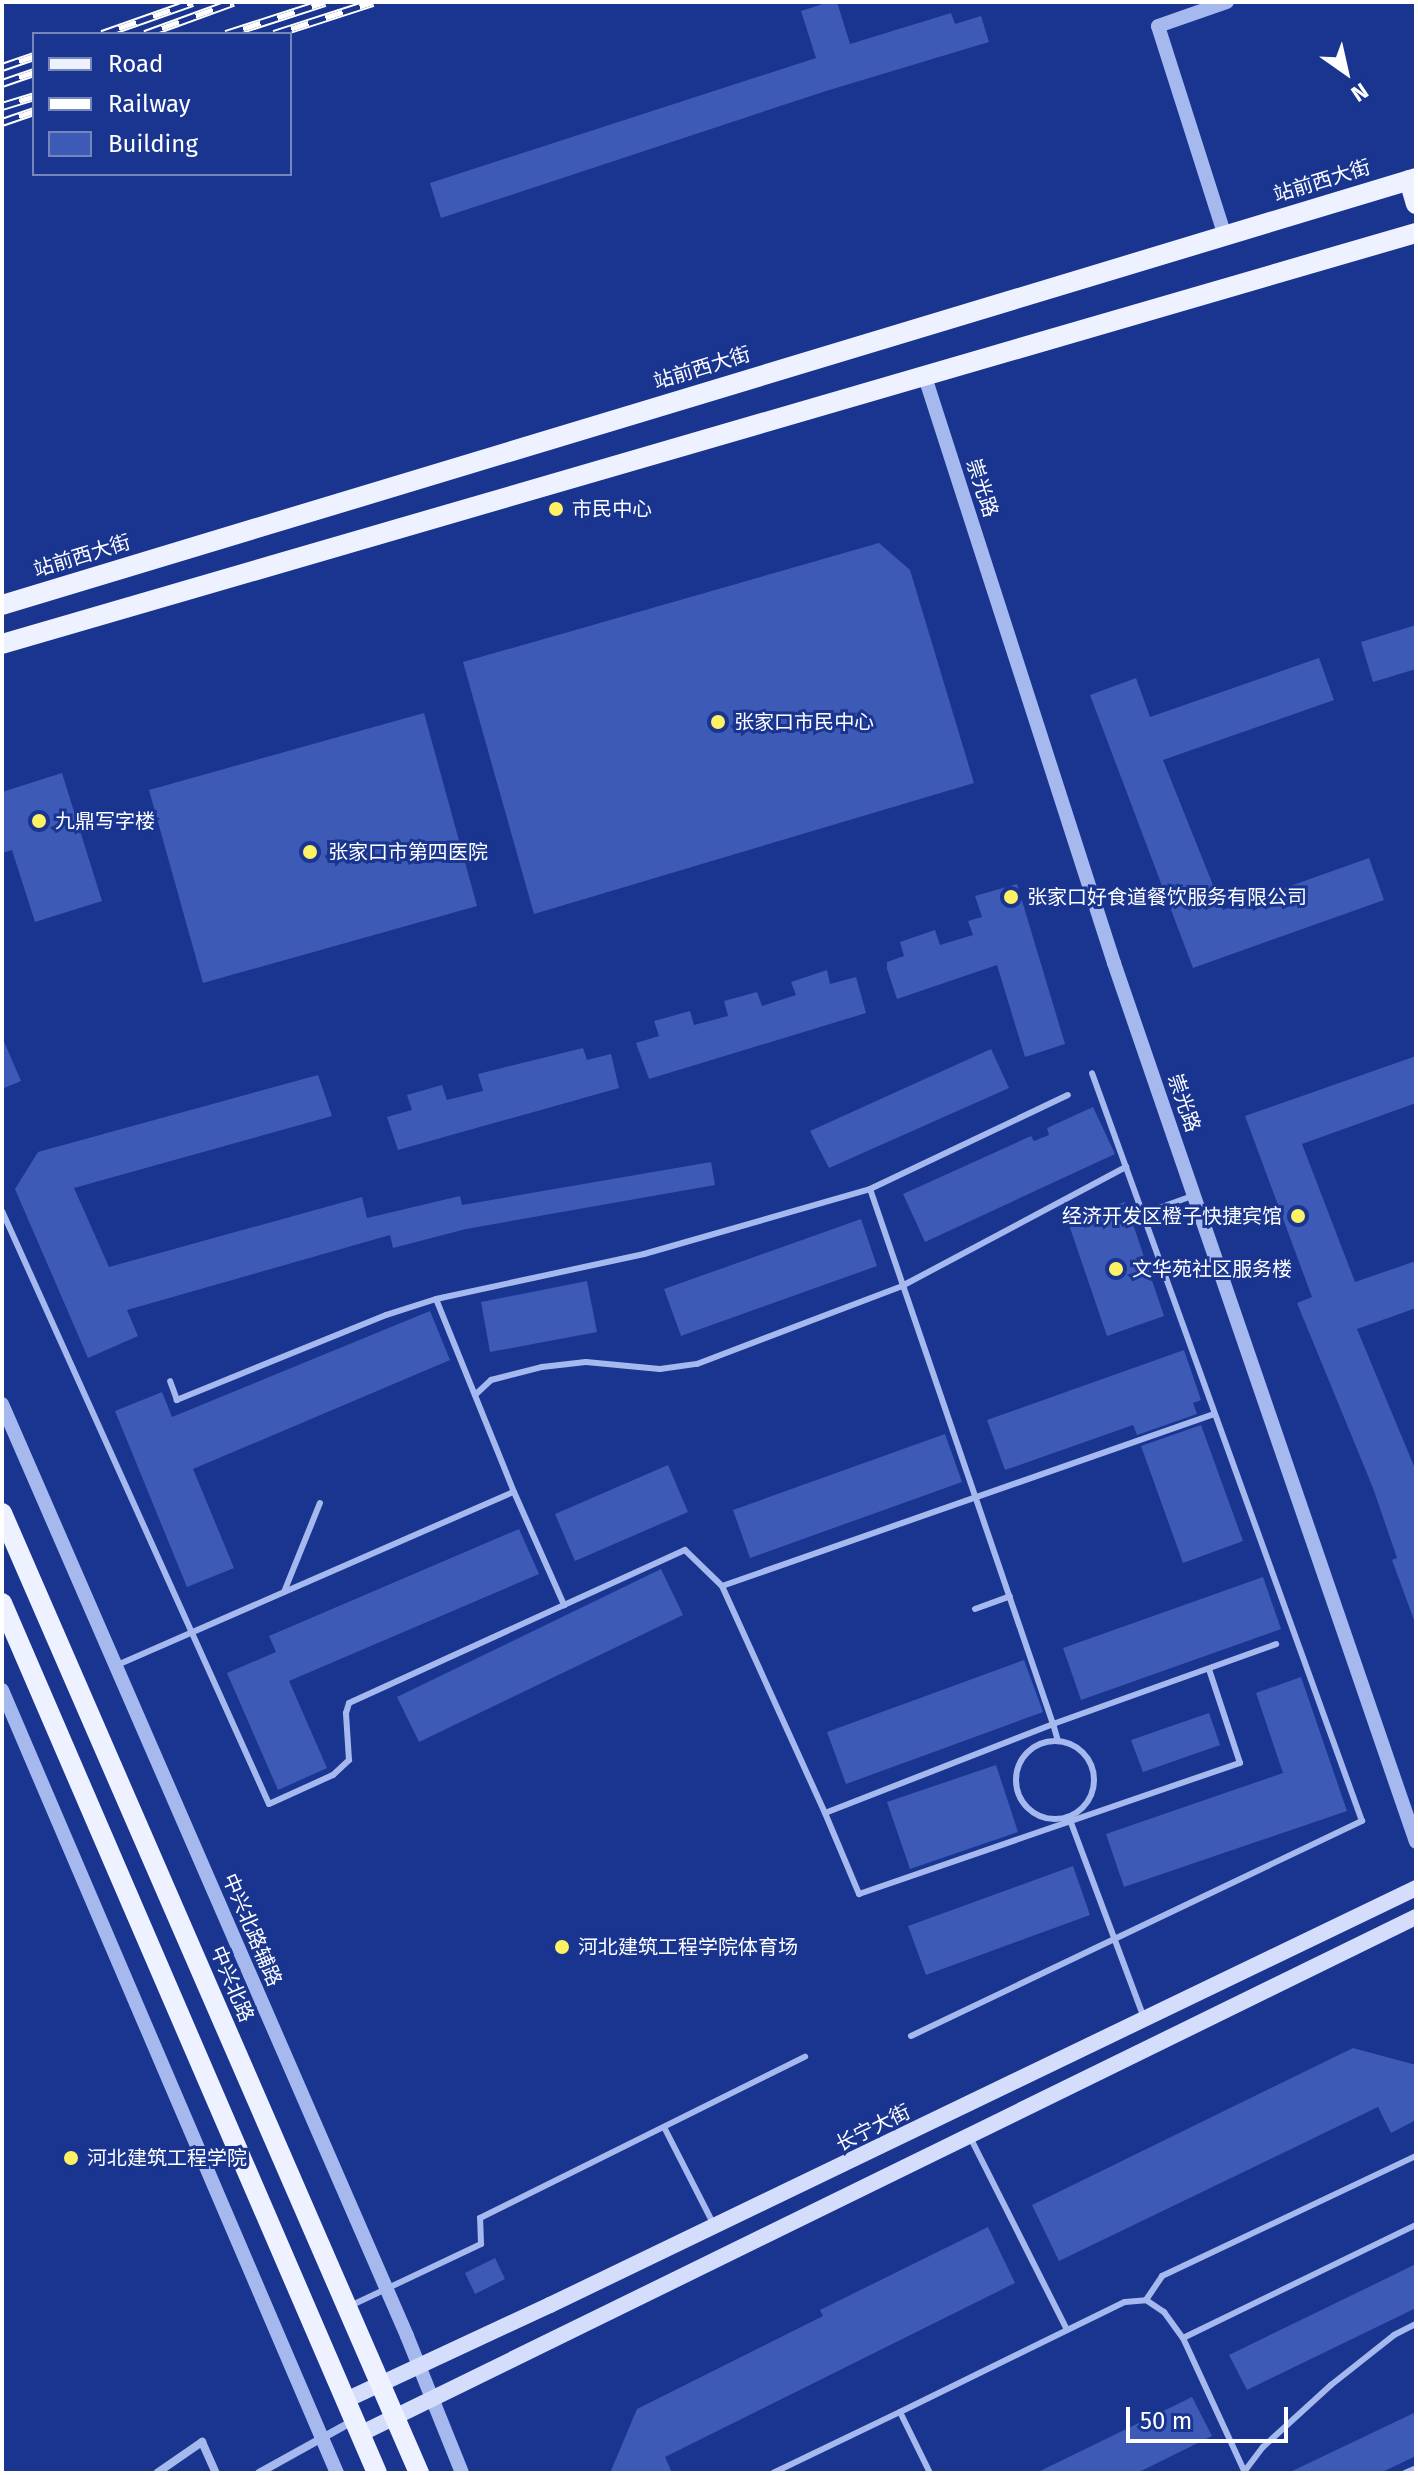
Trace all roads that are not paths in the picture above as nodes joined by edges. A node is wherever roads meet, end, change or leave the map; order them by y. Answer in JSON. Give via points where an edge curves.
{"nodes":[{"id":1,"x":1227,"y":2,"type":"edge"},
{"id":2,"x":1412,"y":179,"type":"edge"},
{"id":3,"x":1416,"y":204,"type":"edge"},
{"id":4,"x":1416,"y":233,"type":"edge"},
{"id":5,"x":1225,"y":236,"type":"junction"},
{"id":6,"x":924,"y":374,"type":"junction"},
{"id":7,"x":2,"y":605,"type":"edge"},
{"id":8,"x":2,"y":644,"type":"edge"},
{"id":9,"x":1092,"y":1073,"type":"dead end"},
{"id":10,"x":1068,"y":1095,"type":"dead end"},
{"id":11,"x":1126,"y":1167,"type":"junction"},
{"id":12,"x":870,"y":1189,"type":"junction"},
{"id":13,"x":1195,"y":1195,"type":"junction"},
{"id":14,"x":2,"y":1211,"type":"edge"},
{"id":15,"x":1143,"y":1213,"type":"junction"},
{"id":16,"x":1131,"y":1218,"type":"dead end"},
{"id":17,"x":902,"y":1286,"type":"junction"},
{"id":18,"x":436,"y":1299,"type":"junction"},
{"id":19,"x":170,"y":1381,"type":"dead end"},
{"id":20,"x":475,"y":1395,"type":"junction"},
{"id":21,"x":2,"y":1404,"type":"edge"},
{"id":22,"x":1214,"y":1414,"type":"junction"},
{"id":23,"x":514,"y":1492,"type":"junction"},
{"id":24,"x":978,"y":1496,"type":"junction"},
{"id":25,"x":320,"y":1503,"type":"dead end"},
{"id":26,"x":2,"y":1513,"type":"edge"},
{"id":27,"x":722,"y":1586,"type":"junction"},
{"id":28,"x":284,"y":1592,"type":"junction"},
{"id":29,"x":1010,"y":1596,"type":"junction"},
{"id":30,"x":2,"y":1603,"type":"edge"},
{"id":31,"x":564,"y":1605,"type":"junction"},
{"id":32,"x":975,"y":1609,"type":"dead end"},
{"id":33,"x":191,"y":1633,"type":"junction"},
{"id":34,"x":1276,"y":1644,"type":"dead end"},
{"id":35,"x":115,"y":1666,"type":"junction"},
{"id":36,"x":1209,"y":1669,"type":"junction"},
{"id":37,"x":2,"y":1690,"type":"edge"},
{"id":38,"x":1053,"y":1724,"type":"junction"},
{"id":39,"x":1058,"y":1741,"type":"junction"},
{"id":40,"x":825,"y":1813,"type":"junction"},
{"id":41,"x":1070,"y":1819,"type":"junction"},
{"id":42,"x":1416,"y":1842,"type":"edge"},
{"id":43,"x":1416,"y":1888,"type":"edge"},
{"id":44,"x":1416,"y":1917,"type":"edge"},
{"id":45,"x":1115,"y":1940,"type":"junction"},
{"id":46,"x":1145,"y":2019,"type":"junction"},
{"id":47,"x":911,"y":2036,"type":"dead end"},
{"id":48,"x":805,"y":2057,"type":"dead end"},
{"id":49,"x":664,"y":2127,"type":"junction"},
{"id":50,"x":970,"y":2137,"type":"junction"},
{"id":51,"x":1416,"y":2156,"type":"edge"},
{"id":52,"x":1416,"y":2225,"type":"edge"},
{"id":53,"x":715,"y":2226,"type":"junction"},
{"id":54,"x":386,"y":2289,"type":"junction"},
{"id":55,"x":1146,"y":2300,"type":"junction"},
{"id":56,"x":347,"y":2308,"type":"junction"},
{"id":57,"x":1416,"y":2324,"type":"edge"},
{"id":58,"x":1067,"y":2330,"type":"junction"},
{"id":59,"x":1183,"y":2338,"type":"junction"},
{"id":60,"x":419,"y":2366,"type":"junction"},
{"id":61,"x":380,"y":2384,"type":"junction"},
{"id":62,"x":346,"y":2400,"type":"junction"},
{"id":63,"x":432,"y":2400,"type":"junction"},
{"id":64,"x":900,"y":2412,"type":"junction"},
{"id":65,"x":395,"y":2418,"type":"junction"},
{"id":66,"x":357,"y":2427,"type":"junction"},
{"id":67,"x":321,"y":2438,"type":"junction"},
{"id":68,"x":1416,"y":2468,"type":"edge"},
{"id":69,"x":929,"y":2471,"type":"edge"},
{"id":70,"x":1244,"y":2472,"type":"edge"},
{"id":71,"x":157,"y":2473,"type":"edge"},
{"id":72,"x":216,"y":2473,"type":"edge"},
{"id":73,"x":259,"y":2473,"type":"edge"},
{"id":74,"x":337,"y":2473,"type":"edge"},
{"id":75,"x":377,"y":2473,"type":"edge"},
{"id":76,"x":419,"y":2473,"type":"edge"},
{"id":77,"x":462,"y":2473,"type":"edge"},
{"id":78,"x":773,"y":2473,"type":"edge"},
{"id":79,"x":919,"y":2473,"type":"edge"},
{"id":80,"x":1405,"y":2473,"type":"edge"}],
"edges":[{"from":1,"to":5,"type":"street","via":[[1158,26]]},
{"from":2,"to":3,"type":"main road"},
{"from":2,"to":5,"type":"main road","name":"站前西大街"},
{"from":4,"to":6,"type":"main road"},
{"from":5,"to":7,"type":"main road","name":"站前西大街"},
{"from":6,"to":8,"type":"main road"},
{"from":6,"to":13,"type":"street","name":"崇光路","via":[[1114,963]]},
{"from":9,"to":11,"type":"lane"},
{"from":10,"to":12,"type":"lane"},
{"from":11,"to":15,"type":"lane"},
{"from":11,"to":17,"type":"lane"},
{"from":12,"to":17,"type":"lane"},
{"from":12,"to":18,"type":"lane","via":[[644,1254]]},
{"from":13,"to":15,"type":"lane"},
{"from":13,"to":42,"type":"street","name":"崇光路"},
{"from":14,"to":33,"type":"lane"},
{"from":15,"to":16,"type":"lane"},
{"from":15,"to":22,"type":"lane"},
{"from":17,"to":20,"type":"lane","via":[[697,1364],[660,1369],[586,1362],[542,1367],[491,1380]]},
{"from":17,"to":24,"type":"lane"},
{"from":18,"to":19,"type":"lane","via":[[177,1400]]},
{"from":18,"to":20,"type":"lane"},
{"from":20,"to":23,"type":"lane"},
{"from":21,"to":35,"type":"street","name":"中兴北路辅路"},
{"from":22,"to":24,"type":"lane"},
{"from":22,"to":45,"type":"lane","via":[[1362,1821]]},
{"from":23,"to":28,"type":"lane"},
{"from":23,"to":31,"type":"lane"},
{"from":24,"to":27,"type":"lane"},
{"from":24,"to":29,"type":"lane"},
{"from":25,"to":28,"type":"lane"},
{"from":26,"to":56,"type":"main road","name":"中兴北路"},
{"from":27,"to":31,"type":"lane","via":[[685,1550]]},
{"from":27,"to":40,"type":"lane"},
{"from":28,"to":33,"type":"lane"},
{"from":29,"to":32,"type":"lane"},
{"from":29,"to":38,"type":"lane"},
{"from":30,"to":62,"type":"main road"},
{"from":31,"to":33,"type":"lane","via":[[349,1703],[349,1760],[333,1775],[269,1804]]},
{"from":33,"to":35,"type":"lane"},
{"from":34,"to":36,"type":"lane"},
{"from":35,"to":54,"type":"street","name":"中兴北路辅路"},
{"from":36,"to":38,"type":"lane"},
{"from":36,"to":41,"type":"lane","via":[[1240,1763]]},
{"from":37,"to":67,"type":"street"},
{"from":38,"to":39,"type":"lane"},
{"from":38,"to":40,"type":"lane"},
{"from":39,"to":41,"type":"lane","via":[[1082,1752],[1094,1774],[1088,1799]]},
{"from":39,"to":41,"type":"lane","via":[[1024,1755],[1015,1779],[1032,1812]]},
{"from":40,"to":41,"type":"lane","via":[[859,1894]]},
{"from":41,"to":45,"type":"lane"},
{"from":43,"to":46,"type":"main road","name":"长宁大街"},
{"from":44,"to":50,"type":"main road"},
{"from":45,"to":46,"type":"lane"},
{"from":45,"to":47,"type":"lane"},
{"from":46,"to":53,"type":"main road","name":"长宁大街"},
{"from":48,"to":49,"type":"lane"},
{"from":49,"to":53,"type":"lane"},
{"from":49,"to":54,"type":"lane","via":[[480,2218],[481,2244]]},
{"from":50,"to":58,"type":"lane"},
{"from":50,"to":63,"type":"main road"},
{"from":51,"to":55,"type":"lane","via":[[1162,2276]]},
{"from":52,"to":59,"type":"lane"},
{"from":53,"to":60,"type":"main road","name":"长宁大街"},
{"from":54,"to":56,"type":"lane"},
{"from":54,"to":60,"type":"street","name":"中兴北路辅路"},
{"from":55,"to":58,"type":"lane","via":[[1125,2302]]},
{"from":55,"to":59,"type":"lane","via":[[1164,2312]]},
{"from":56,"to":61,"type":"main road","name":"中兴北路"},
{"from":57,"to":70,"type":"lane","via":[[1331,2385],[1263,2447]]},
{"from":58,"to":64,"type":"lane"},
{"from":59,"to":70,"type":"lane"},
{"from":60,"to":61,"type":"main road","name":"长宁大街"},
{"from":60,"to":63,"type":"street","name":"中兴北路辅路"},
{"from":61,"to":62,"type":"main road","name":"长宁大街"},
{"from":61,"to":65,"type":"main road","name":"中兴北路"},
{"from":62,"to":66,"type":"main road"},
{"from":63,"to":65,"type":"main road"},
{"from":63,"to":77,"type":"street","name":"中兴北路辅路"},
{"from":64,"to":69,"type":"lane"},
{"from":64,"to":78,"type":"lane"},
{"from":65,"to":66,"type":"main road"},
{"from":65,"to":76,"type":"main road","name":"中兴北路"},
{"from":66,"to":67,"type":"street"},
{"from":66,"to":75,"type":"main road"},
{"from":67,"to":73,"type":"street"},
{"from":67,"to":74,"type":"street"},
{"from":68,"to":80,"type":"lane"},
{"from":69,"to":79,"type":"lane"},
{"from":71,"to":72,"type":"street","via":[[202,2442]]}]}
